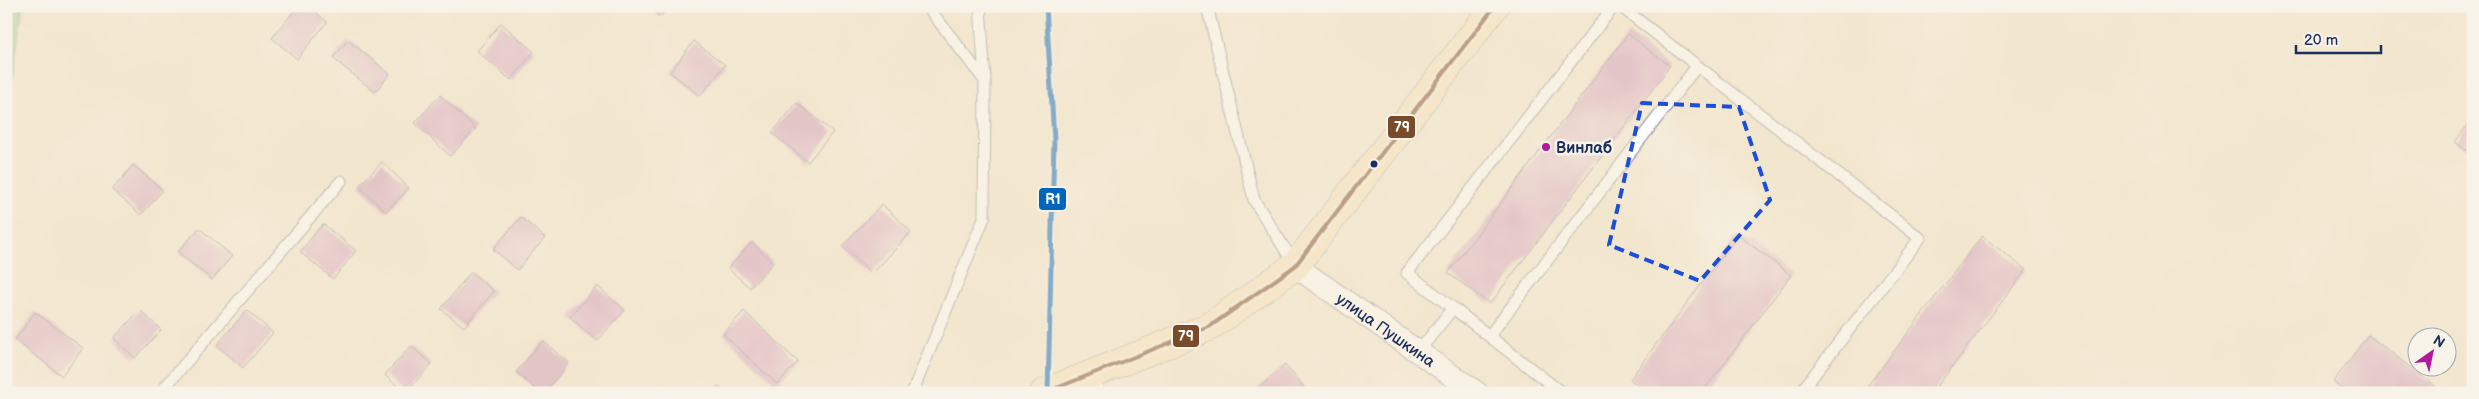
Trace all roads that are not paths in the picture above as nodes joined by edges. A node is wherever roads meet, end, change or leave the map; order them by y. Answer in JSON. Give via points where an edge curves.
{"nodes":[{"id":1,"x":927,"y":6,"type":"edge"},
{"id":2,"x":980,"y":6,"type":"edge"},
{"id":3,"x":1207,"y":6,"type":"edge"},
{"id":4,"x":1496,"y":6,"type":"edge"},
{"id":5,"x":1614,"y":6,"type":"edge"},
{"id":6,"x":1620,"y":6,"type":"edge"},
{"id":7,"x":1697,"y":66,"type":"junction"},
{"id":8,"x":985,"y":81,"type":"junction"},
{"id":9,"x":342,"y":181,"type":"dead end"},
{"id":10,"x":1295,"y":266,"type":"junction"},
{"id":11,"x":1453,"y":308,"type":"junction"},
{"id":12,"x":1489,"y":336,"type":"junction"},
{"id":13,"x":1419,"y":351,"type":"junction"},
{"id":14,"x":1097,"y":382,"type":"edge"},
{"id":15,"x":160,"y":393,"type":"edge"},
{"id":16,"x":912,"y":393,"type":"edge"},
{"id":17,"x":1044,"y":393,"type":"edge"},
{"id":18,"x":1477,"y":393,"type":"edge"},
{"id":19,"x":1562,"y":393,"type":"edge"},
{"id":20,"x":1800,"y":393,"type":"edge"}],
"edges":[{"from":1,"to":8,"type":"lane"},
{"from":2,"to":8,"type":"lane"},
{"from":3,"to":10,"type":"lane","via":[[1254,200]]},
{"from":4,"to":10,"type":"street"},
{"from":5,"to":11,"type":"lane","via":[[1407,273]]},
{"from":6,"to":7,"type":"lane"},
{"from":7,"to":12,"type":"lane"},
{"from":7,"to":20,"type":"lane","via":[[1920,238]]},
{"from":8,"to":16,"type":"lane","via":[[984,218]]},
{"from":9,"to":15,"type":"lane"},
{"from":10,"to":13,"type":"street","name":"улица Пушкина"},
{"from":10,"to":14,"type":"street","via":[[1209,326]]},
{"from":11,"to":12,"type":"lane"},
{"from":11,"to":13,"type":"lane"},
{"from":12,"to":19,"type":"lane"},
{"from":13,"to":18,"type":"street","name":"улица Пушкина"},
{"from":14,"to":17,"type":"street"}]}
